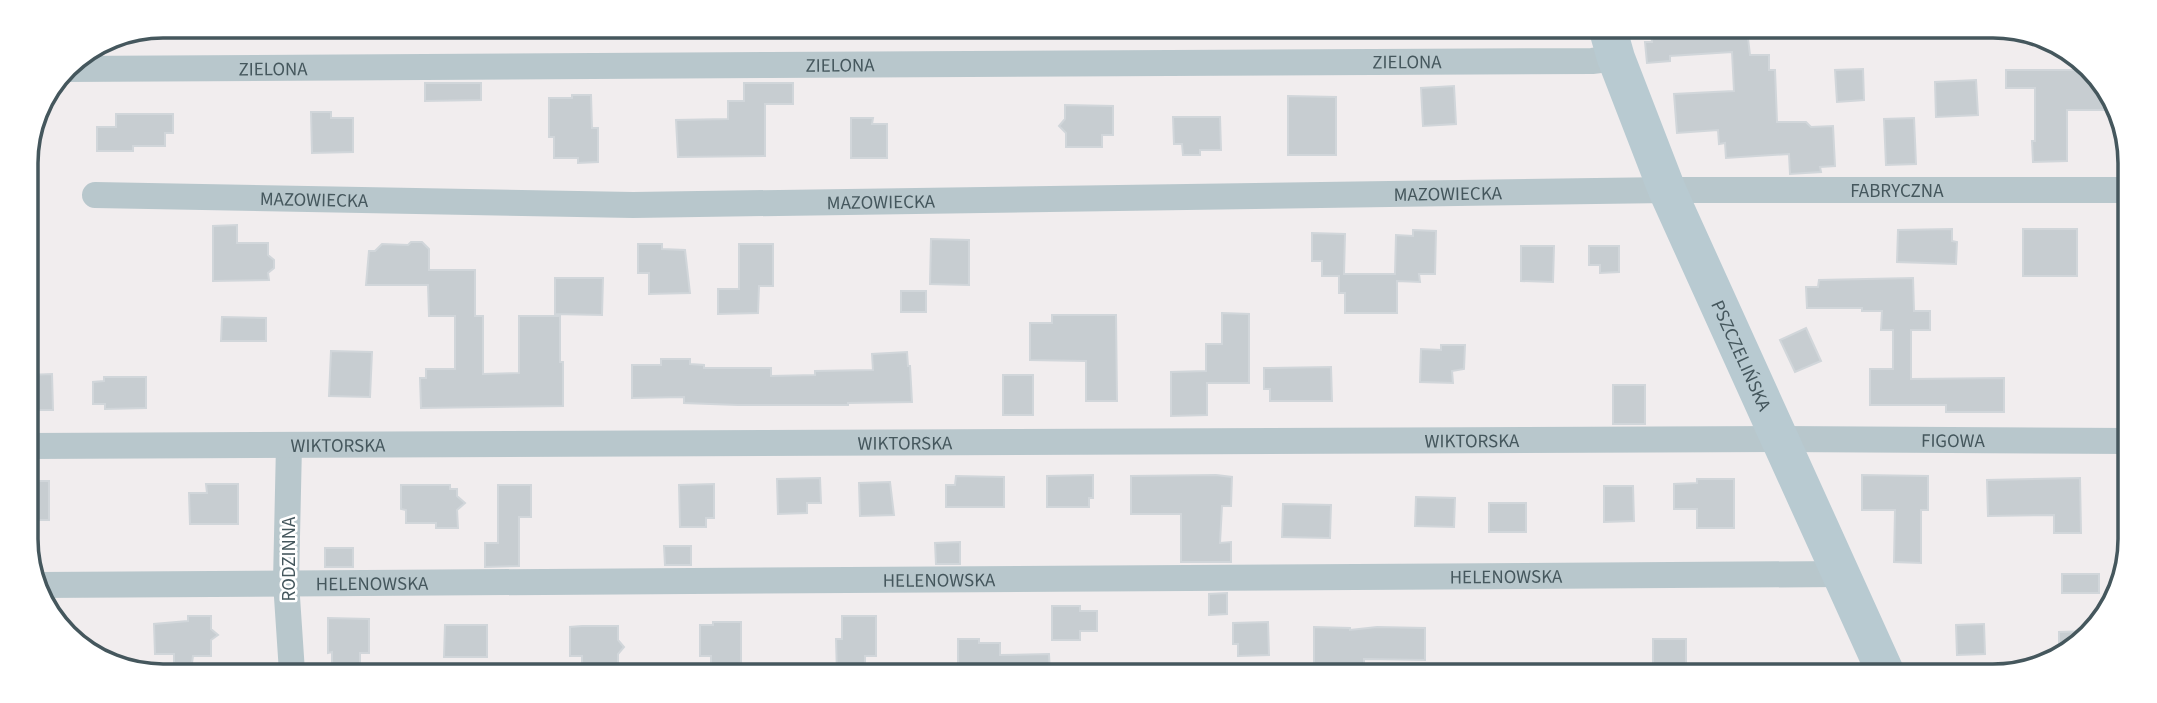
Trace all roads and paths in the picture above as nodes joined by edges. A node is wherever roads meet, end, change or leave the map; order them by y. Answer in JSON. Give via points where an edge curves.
{"nodes":[{"id":1,"x":1612,"y":44,"type":"edge"},
{"id":2,"x":82,"y":69,"type":"edge"},
{"id":3,"x":1667,"y":190,"type":"junction"},
{"id":4,"x":2118,"y":190,"type":"edge"},
{"id":5,"x":95,"y":195,"type":"dead end"},
{"id":6,"x":1781,"y":439,"type":"junction"},
{"id":7,"x":2118,"y":440,"type":"edge"},
{"id":8,"x":289,"y":445,"type":"junction"},
{"id":9,"x":38,"y":446,"type":"edge"},
{"id":10,"x":1840,"y":574,"type":"junction"},
{"id":11,"x":286,"y":583,"type":"junction"},
{"id":12,"x":47,"y":585,"type":"edge"},
{"id":13,"x":291,"y":664,"type":"edge"},
{"id":14,"x":1881,"y":664,"type":"edge"}],
"edges":[{"from":1,"to":2,"type":"street","name":"ZIELONA","via":[[1592,61]]},
{"from":1,"to":3,"type":"main road","name":"PSZCZELIŃSKA"},
{"from":3,"to":4,"type":"street","name":"FABRYCZNA"},
{"from":3,"to":5,"type":"street","name":"MAZOWIECKA","via":[[633,205]]},
{"from":3,"to":6,"type":"main road","name":"PSZCZELIŃSKA"},
{"from":6,"to":7,"type":"street","name":"FIGOWA"},
{"from":6,"to":8,"type":"street","name":"WIKTORSKA"},
{"from":6,"to":10,"type":"main road","name":"PSZCZELIŃSKA"},
{"from":8,"to":9,"type":"street","name":"WIKTORSKA"},
{"from":8,"to":11,"type":"street","name":"RODZINNA"},
{"from":10,"to":11,"type":"street","name":"HELENOWSKA"},
{"from":10,"to":14,"type":"main road","name":"PSZCZELIŃSKA"},
{"from":11,"to":12,"type":"street","name":"HELENOWSKA"},
{"from":11,"to":13,"type":"street","name":"RODZINNA"}]}
